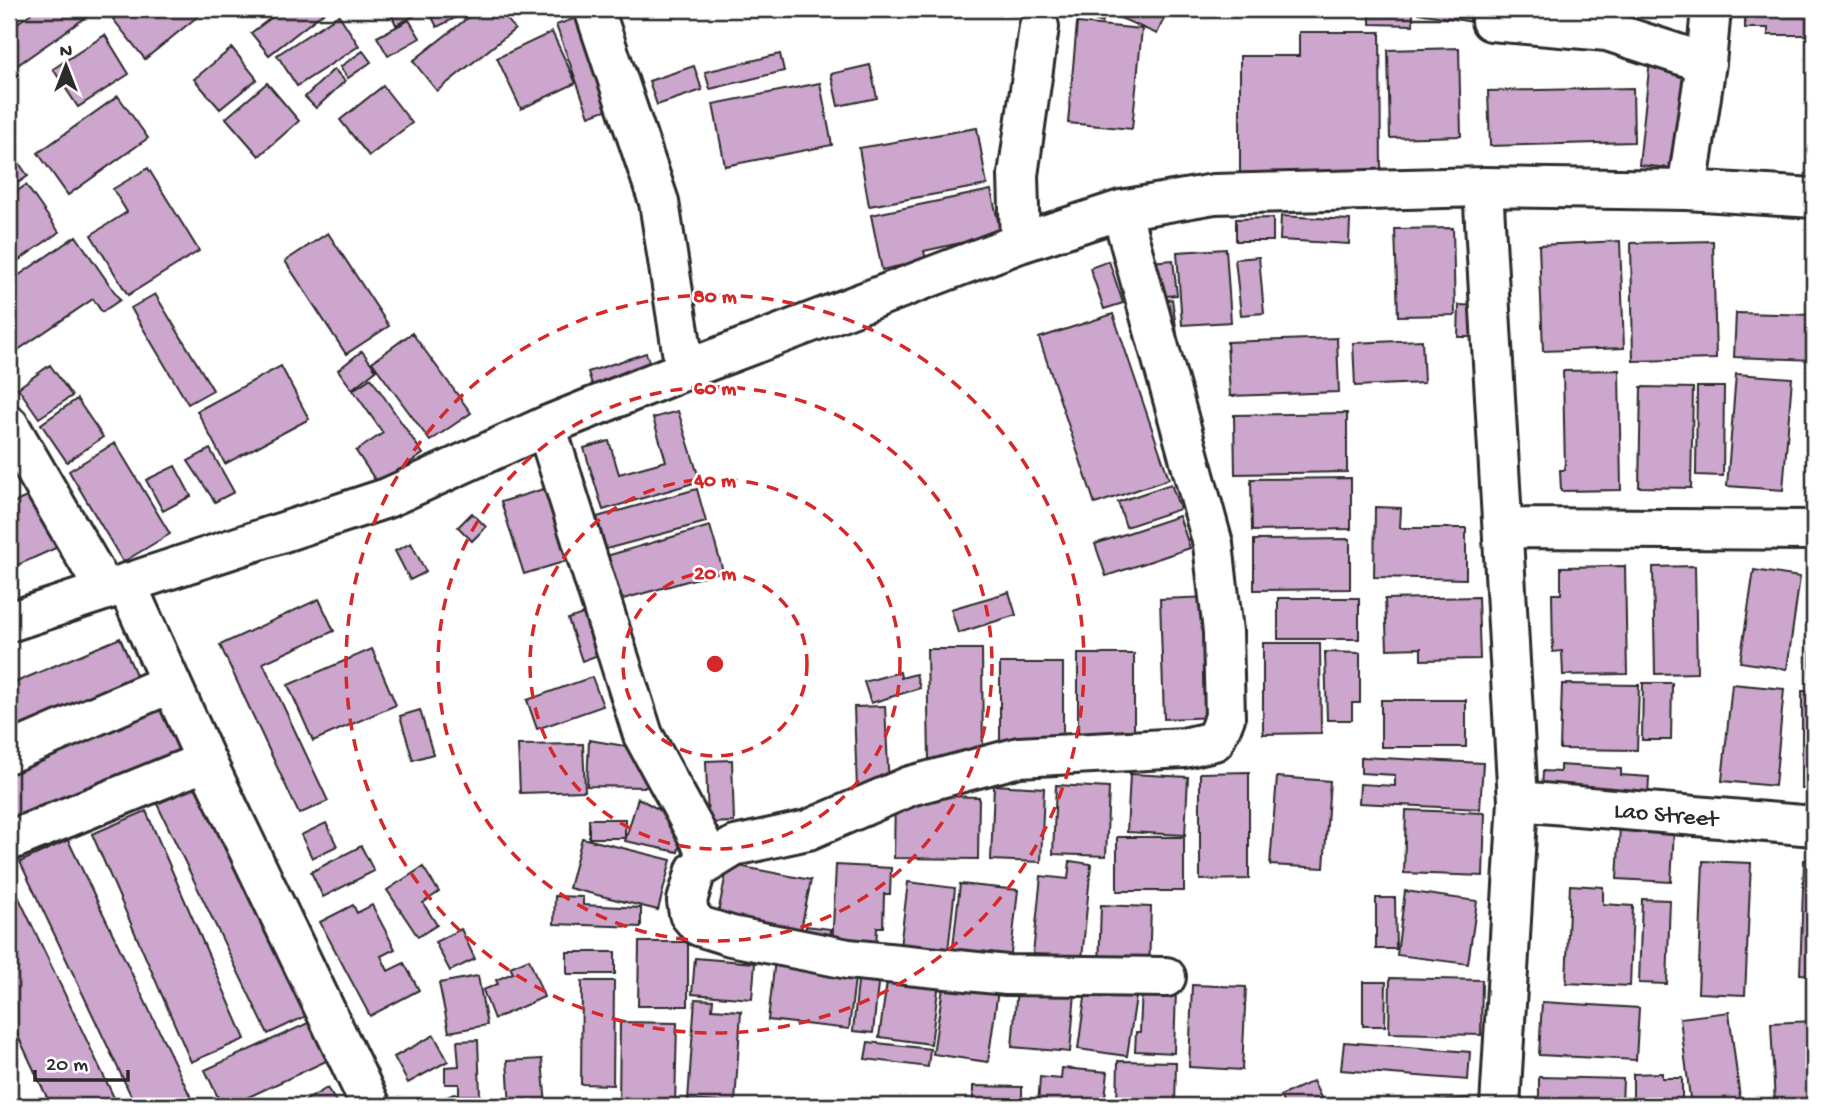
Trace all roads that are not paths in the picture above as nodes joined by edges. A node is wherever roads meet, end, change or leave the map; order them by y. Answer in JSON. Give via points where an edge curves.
{"nodes":[{"id":1,"x":594,"y":9,"type":"edge"},
{"id":2,"x":1711,"y":9,"type":"edge"},
{"id":3,"x":1491,"y":21,"type":"dead end"},
{"id":4,"x":1039,"y":27,"type":"dead end"},
{"id":5,"x":1706,"y":63,"type":"junction"},
{"id":6,"x":1483,"y":187,"type":"junction"},
{"id":7,"x":1688,"y":190,"type":"junction"},
{"id":8,"x":1814,"y":198,"type":"edge"},
{"id":9,"x":1121,"y":210,"type":"junction"},
{"id":10,"x":1020,"y":243,"type":"junction"},
{"id":11,"x":685,"y":370,"type":"junction"},
{"id":12,"x":9,"y":425,"type":"edge"},
{"id":13,"x":546,"y":426,"type":"junction"},
{"id":14,"x":22,"y":478,"type":"edge"},
{"id":15,"x":1504,"y":528,"type":"junction"},
{"id":16,"x":1814,"y":530,"type":"edge"},
{"id":17,"x":115,"y":587,"type":"junction"},
{"id":18,"x":9,"y":622,"type":"edge"},
{"id":19,"x":171,"y":683,"type":"junction"},
{"id":20,"x":9,"y":754,"type":"edge"},
{"id":21,"x":206,"y":761,"type":"junction"},
{"id":22,"x":1518,"y":801,"type":"junction"},
{"id":23,"x":1814,"y":826,"type":"edge"},
{"id":24,"x":9,"y":841,"type":"edge"},
{"id":25,"x":711,"y":860,"type":"junction"},
{"id":26,"x":1166,"y":977,"type":"dead end"},
{"id":27,"x":371,"y":1106,"type":"edge"},
{"id":28,"x":1500,"y":1106,"type":"edge"}],
"edges":[{"from":1,"to":11,"type":"street","via":[[659,202]]},
{"from":2,"to":5,"type":"street"},
{"from":3,"to":5,"type":"street","via":[[1607,31]]},
{"from":4,"to":10,"type":"street","via":[[1018,175]]},
{"from":5,"to":7,"type":"street"},
{"from":6,"to":7,"type":"street"},
{"from":6,"to":9,"type":"street","via":[[1214,194]]},
{"from":6,"to":15,"type":"street"},
{"from":7,"to":8,"type":"street"},
{"from":9,"to":10,"type":"street"},
{"from":9,"to":25,"type":"street","via":[[1213,544],[1223,632],[1225,718],[1214,741],[1184,748],[1019,757],[910,786],[808,830],[735,846]]},
{"from":10,"to":11,"type":"street"},
{"from":11,"to":13,"type":"street"},
{"from":12,"to":14,"type":"street"},
{"from":13,"to":17,"type":"street","via":[[387,498]]},
{"from":13,"to":25,"type":"street","via":[[643,735]]},
{"from":14,"to":17,"type":"street"},
{"from":15,"to":16,"type":"street"},
{"from":15,"to":22,"type":"street"},
{"from":17,"to":18,"type":"street"},
{"from":17,"to":19,"type":"street"},
{"from":19,"to":20,"type":"street"},
{"from":19,"to":21,"type":"street"},
{"from":21,"to":24,"type":"street"},
{"from":21,"to":27,"type":"street"},
{"from":22,"to":23,"type":"street","name":"Lao Street"},
{"from":22,"to":28,"type":"street"},
{"from":25,"to":26,"type":"street","via":[[696,870],[687,901],[689,914],[699,926],[732,936],[848,959],[1007,975]]}]}
